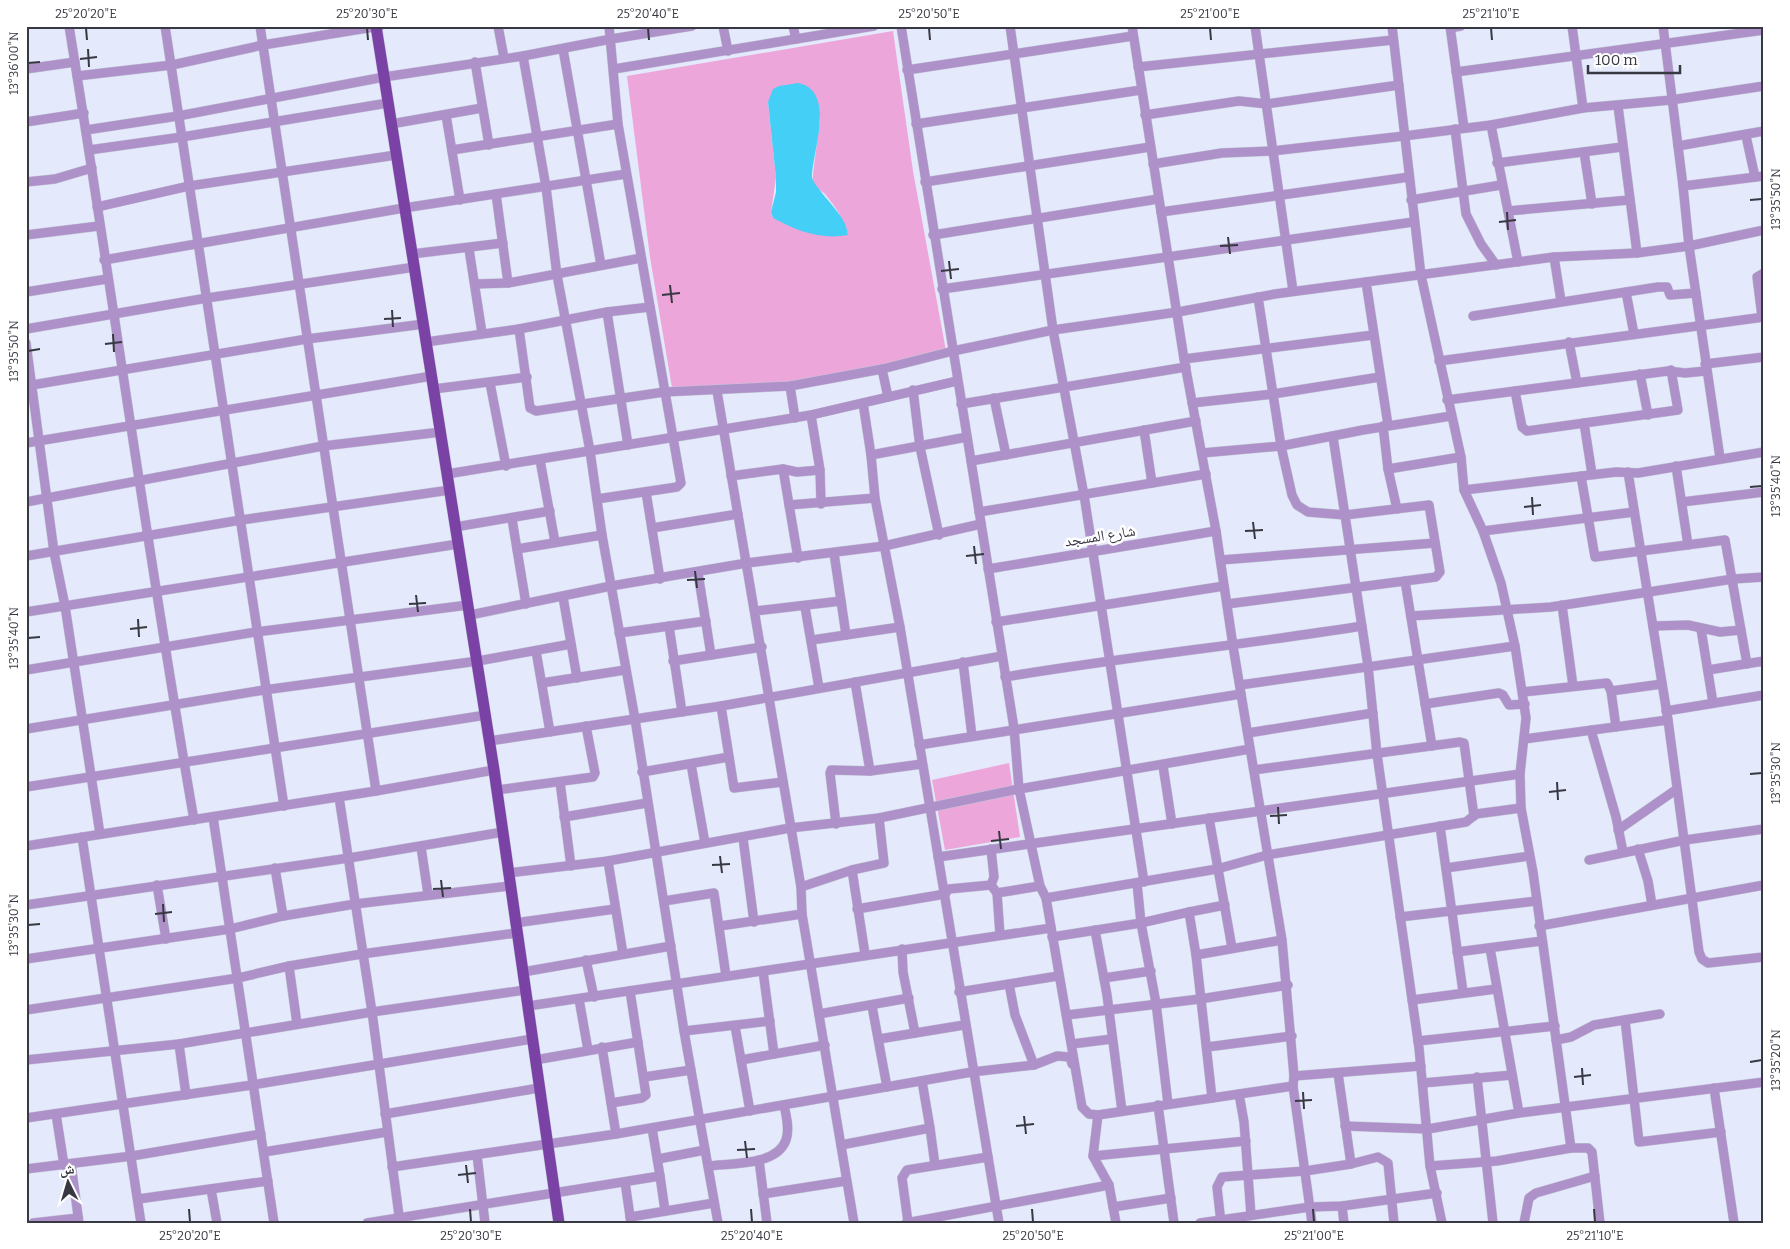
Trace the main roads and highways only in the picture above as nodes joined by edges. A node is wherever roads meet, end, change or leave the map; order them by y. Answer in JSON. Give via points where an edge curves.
{"nodes":[{"id":1,"x":376,"y":27,"type":"edge"},
{"id":2,"x":559,"y":1223,"type":"edge"}],
"edges":[{"from":1,"to":2,"type":"main road","via":[[478,661]]}]}
